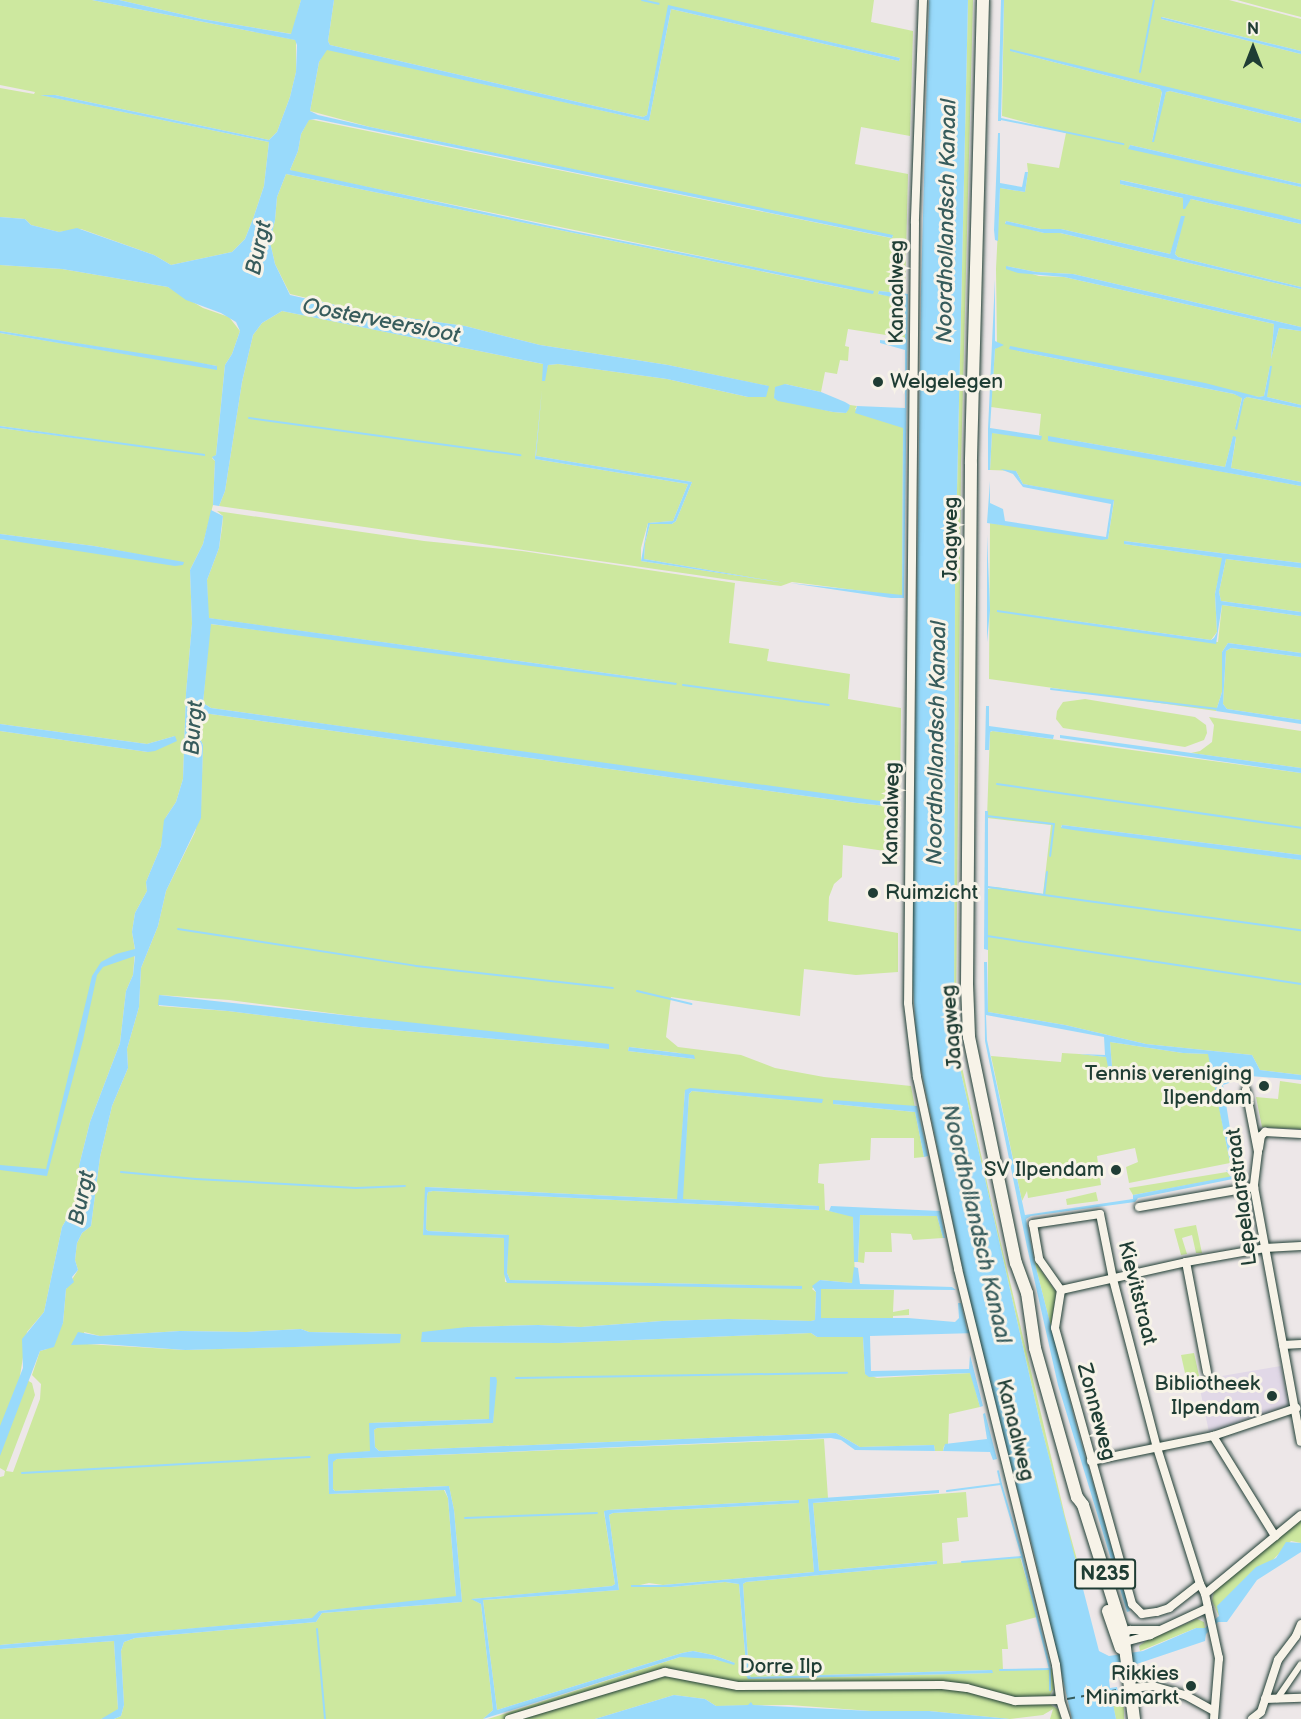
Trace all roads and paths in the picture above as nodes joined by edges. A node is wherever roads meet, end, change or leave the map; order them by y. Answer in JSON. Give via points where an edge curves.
{"nodes":[{"id":1,"x":923,"y":0,"type":"edge"},
{"id":2,"x":983,"y":0,"type":"edge"},
{"id":3,"x":1246,"y":1090,"type":"dead end"},
{"id":4,"x":1301,"y":1134,"type":"edge"},
{"id":5,"x":1258,"y":1152,"type":"junction"},
{"id":6,"x":1254,"y":1186,"type":"junction"},
{"id":7,"x":1139,"y":1207,"type":"dead end"},
{"id":8,"x":1301,"y":1246,"type":"edge"},
{"id":9,"x":1265,"y":1248,"type":"junction"},
{"id":10,"x":1186,"y":1262,"type":"junction"},
{"id":11,"x":1113,"y":1279,"type":"junction"},
{"id":12,"x":1061,"y":1290,"type":"junction"},
{"id":13,"x":1301,"y":1344,"type":"edge"},
{"id":14,"x":1283,"y":1345,"type":"junction"},
{"id":15,"x":1207,"y":1372,"type":"dead end"},
{"id":16,"x":1298,"y":1412,"type":"edge"},
{"id":17,"x":1213,"y":1436,"type":"junction"},
{"id":18,"x":1301,"y":1442,"type":"edge"},
{"id":19,"x":1157,"y":1448,"type":"junction"},
{"id":20,"x":1091,"y":1461,"type":"junction"},
{"id":21,"x":1301,"y":1515,"type":"edge"},
{"id":22,"x":1275,"y":1536,"type":"junction"},
{"id":23,"x":1200,"y":1584,"type":"junction"},
{"id":24,"x":1205,"y":1594,"type":"junction"},
{"id":25,"x":1208,"y":1608,"type":"junction"},
{"id":26,"x":1301,"y":1624,"type":"edge"},
{"id":27,"x":1299,"y":1638,"type":"edge"},
{"id":28,"x":1123,"y":1642,"type":"junction"},
{"id":29,"x":1301,"y":1664,"type":"edge"},
{"id":30,"x":1131,"y":1688,"type":"junction"},
{"id":31,"x":1301,"y":1698,"type":"edge"},
{"id":32,"x":1265,"y":1699,"type":"junction"},
{"id":33,"x":1060,"y":1700,"type":"junction"},
{"id":34,"x":1277,"y":1700,"type":"junction"},
{"id":35,"x":1214,"y":1715,"type":"edge"},
{"id":36,"x":1256,"y":1718,"type":"edge"},
{"id":37,"x":508,"y":1719,"type":"edge"},
{"id":38,"x":1066,"y":1719,"type":"edge"},
{"id":39,"x":1134,"y":1719,"type":"edge"}],
"edges":[{"from":1,"to":33,"type":"street","name":"Kanaalweg","via":[[915,223],[908,1003],[917,1077],[972,1331],[1056,1665]]},
{"from":2,"to":28,"type":"main road","name":"Jaagweg","number":"N235","via":[[971,464],[968,1027],[1009,1230],[1027,1293],[1035,1348],[1086,1539]]},
{"from":3,"to":5,"type":"street","name":"Lepelaarstraat"},
{"from":4,"to":5,"type":"street","via":[[1265,1132]]},
{"from":5,"to":6,"type":"street","name":"Lepelaarstraat"},
{"from":6,"to":7,"type":"street"},
{"from":6,"to":9,"type":"street","name":"Lepelaarstraat"},
{"from":8,"to":9,"type":"street"},
{"from":9,"to":10,"type":"street"},
{"from":9,"to":14,"type":"street","name":"Lepelaarstraat"},
{"from":10,"to":11,"type":"street"},
{"from":10,"to":15,"type":"street"},
{"from":11,"to":12,"type":"street"},
{"from":11,"to":12,"type":"street","name":"Kievitstraat","via":[[1100,1214],[1033,1224],[1039,1259]]},
{"from":11,"to":19,"type":"street","name":"Kievitstraat"},
{"from":12,"to":20,"type":"street","name":"Zonneweg","via":[[1055,1328]]},
{"from":13,"to":14,"type":"street"},
{"from":14,"to":16,"type":"street","name":"Lepelaarstraat"},
{"from":16,"to":17,"type":"street"},
{"from":16,"to":18,"type":"street","name":"Lepelaarstraat"},
{"from":17,"to":19,"type":"street"},
{"from":17,"to":22,"type":"street"},
{"from":19,"to":20,"type":"street"},
{"from":19,"to":23,"type":"street","name":"Kievitstraat"},
{"from":20,"to":23,"type":"street","name":"Zonneweg","via":[[1130,1600],[1137,1612],[1150,1614],[1169,1608]]},
{"from":21,"to":22,"type":"street"},
{"from":22,"to":24,"type":"street"},
{"from":23,"to":24,"type":"street","name":"Kievitstraat"},
{"from":24,"to":25,"type":"street","name":"Kievitstraat"},
{"from":25,"to":28,"type":"street","via":[[1150,1635]]},
{"from":25,"to":35,"type":"street","name":"Kievitstraat","via":[[1219,1667]]},
{"from":26,"to":27,"type":"street"},
{"from":27,"to":32,"type":"street","via":[[1278,1660]]},
{"from":28,"to":30,"type":"main road","name":"Jaagweg","number":"N235"},
{"from":29,"to":34,"type":"street"},
{"from":30,"to":35,"type":"street","via":[[1153,1686],[1185,1695]]},
{"from":30,"to":39,"type":"main road","name":"Jaagweg","number":"N235"},
{"from":31,"to":34,"type":"street"},
{"from":32,"to":34,"type":"street"},
{"from":32,"to":36,"type":"street"},
{"from":33,"to":37,"type":"street","name":"Dorre Ilp","via":[[1015,1701],[942,1685],[738,1686],[665,1672]]},
{"from":33,"to":38,"type":"street","name":"Kanaalweg"}]}
